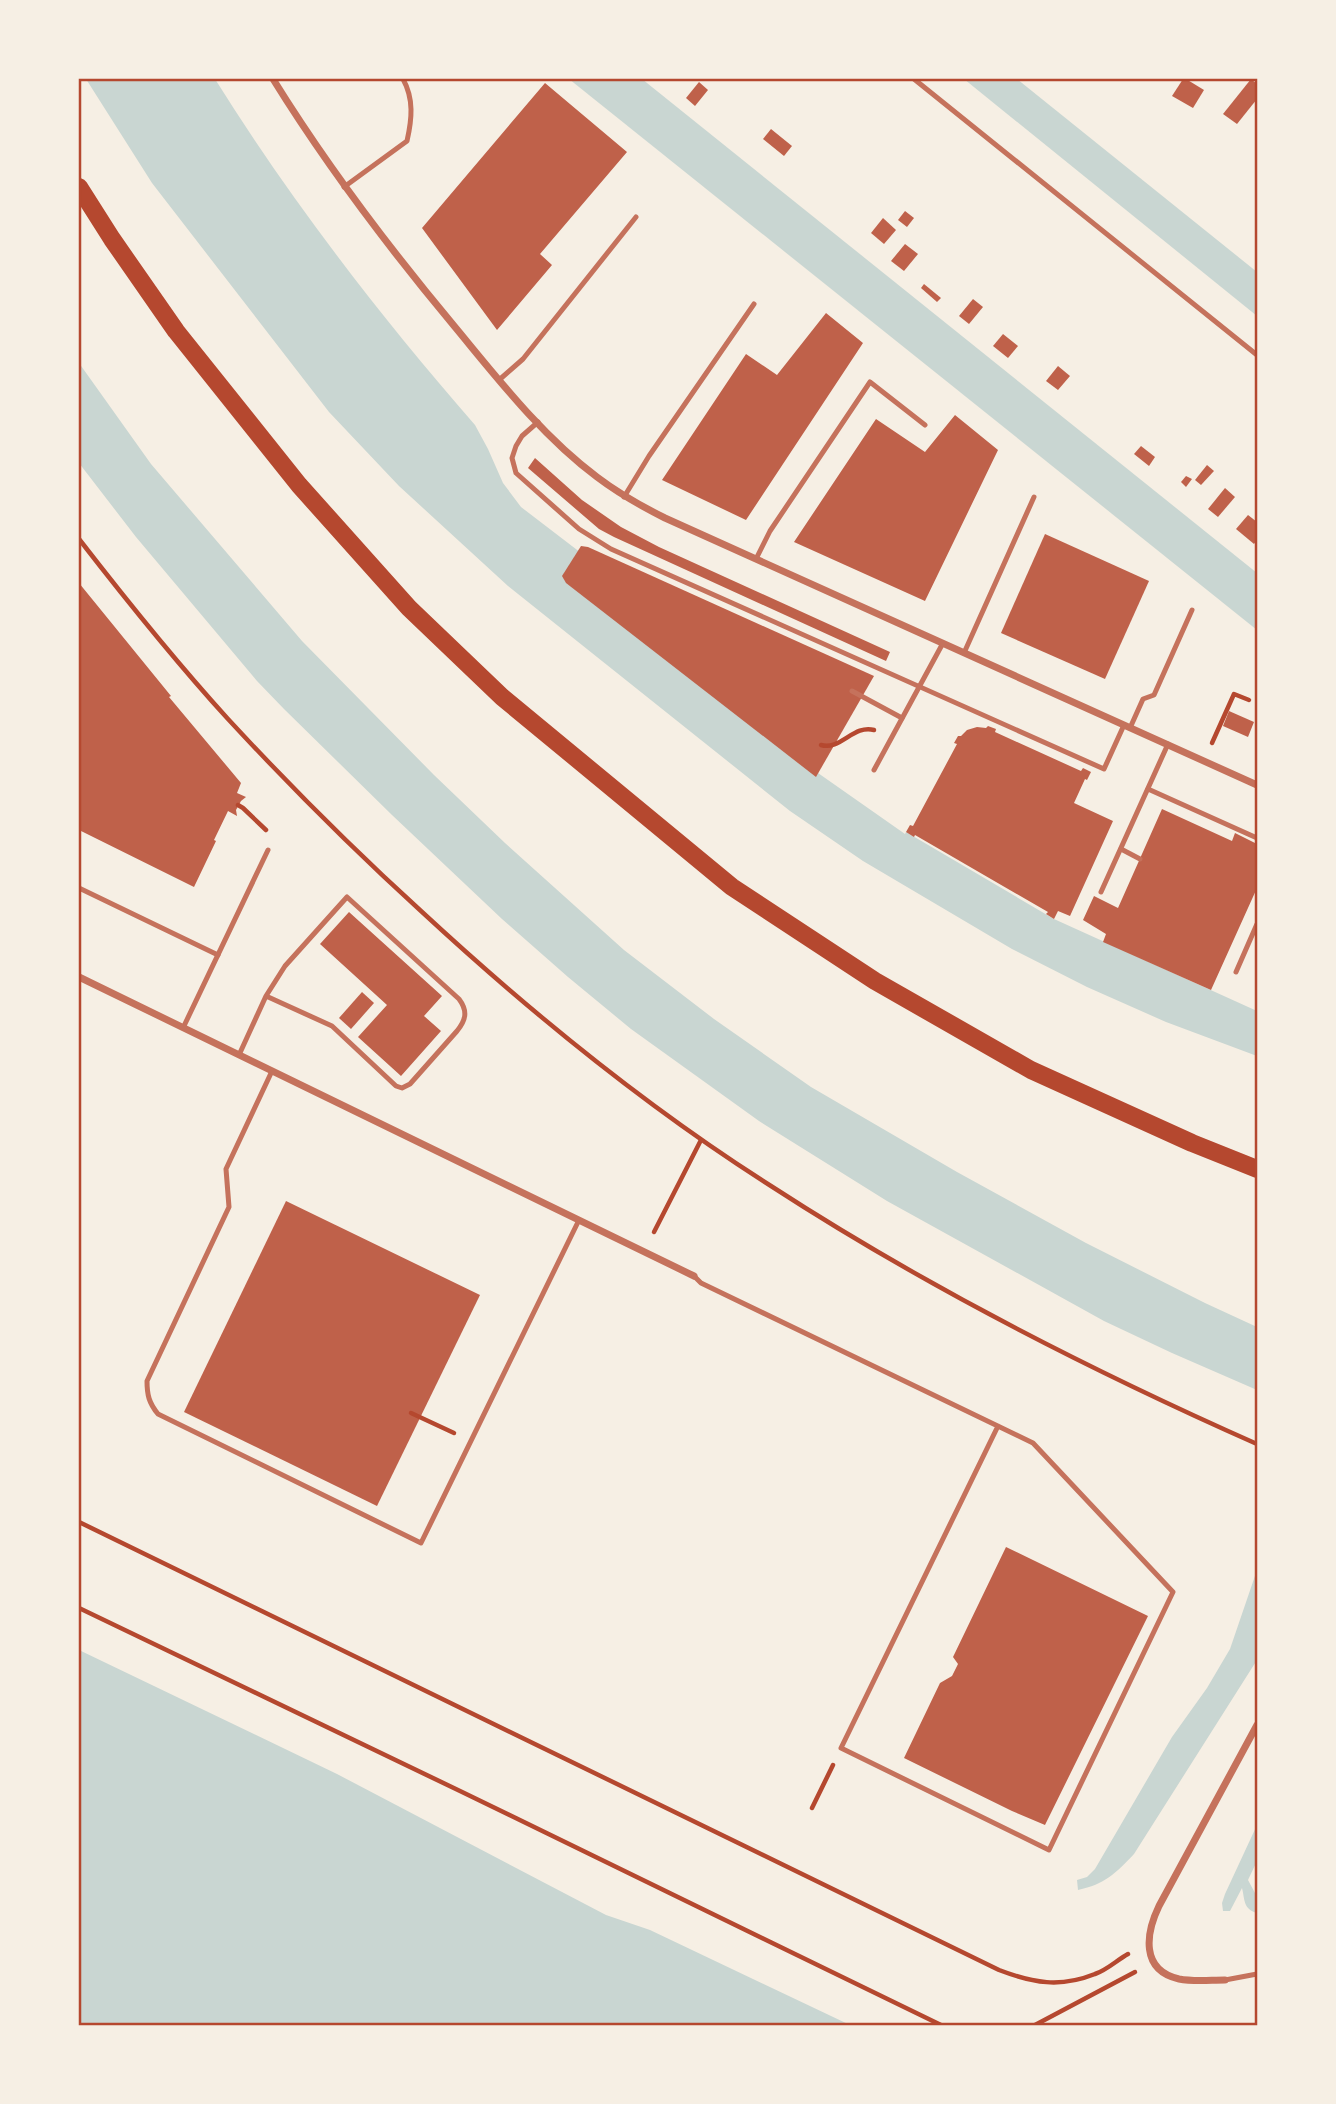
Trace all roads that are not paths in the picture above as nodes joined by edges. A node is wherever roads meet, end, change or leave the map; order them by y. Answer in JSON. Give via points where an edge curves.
{"nodes":[{"id":1,"x":273,"y":79,"type":"edge"},
{"id":2,"x":403,"y":79,"type":"edge"},
{"id":3,"x":914,"y":79,"type":"edge"},
{"id":4,"x":79,"y":187,"type":"edge"},
{"id":5,"x":344,"y":187,"type":"junction"},
{"id":6,"x":636,"y":217,"type":"dead end"},
{"id":7,"x":754,"y":304,"type":"dead end"},
{"id":8,"x":1257,"y":355,"type":"edge"},
{"id":9,"x":499,"y":380,"type":"junction"},
{"id":10,"x":538,"y":422,"type":"junction"},
{"id":11,"x":925,"y":425,"type":"dead end"},
{"id":12,"x":624,"y":497,"type":"junction"},
{"id":13,"x":1034,"y":498,"type":"dead end"},
{"id":14,"x":756,"y":559,"type":"junction"},
{"id":15,"x":1192,"y":610,"type":"dead end"},
{"id":16,"x":943,"y":643,"type":"junction"},
{"id":17,"x":964,"y":653,"type":"junction"},
{"id":18,"x":919,"y":686,"type":"junction"},
{"id":19,"x":852,"y":691,"type":"dead end"},
{"id":20,"x":902,"y":718,"type":"junction"},
{"id":21,"x":1127,"y":726,"type":"junction"},
{"id":22,"x":1168,"y":744,"type":"junction"},
{"id":23,"x":874,"y":770,"type":"dead end"},
{"id":24,"x":1257,"y":785,"type":"edge"},
{"id":25,"x":1148,"y":789,"type":"junction"},
{"id":26,"x":1257,"y":838,"type":"edge"},
{"id":27,"x":1121,"y":849,"type":"junction"},
{"id":28,"x":268,"y":850,"type":"road end"},
{"id":29,"x":1140,"y":859,"type":"dead end"},
{"id":30,"x":79,"y":888,"type":"edge"},
{"id":31,"x":1101,"y":892,"type":"dead end"},
{"id":32,"x":1257,"y":924,"type":"edge"},
{"id":33,"x":218,"y":955,"type":"junction"},
{"id":34,"x":1237,"y":972,"type":"dead end"},
{"id":35,"x":79,"y":977,"type":"edge"},
{"id":36,"x":266,"y":996,"type":"junction"},
{"id":37,"x":183,"y":1028,"type":"junction"},
{"id":38,"x":239,"y":1055,"type":"junction"},
{"id":39,"x":272,"y":1071,"type":"junction"},
{"id":40,"x":1257,"y":1169,"type":"edge"},
{"id":41,"x":579,"y":1220,"type":"junction"},
{"id":42,"x":695,"y":1276,"type":"joint"},
{"id":43,"x":998,"y":1426,"type":"junction"},
{"id":44,"x":1257,"y":1725,"type":"edge"},
{"id":45,"x":1257,"y":1974,"type":"edge"},
{"id":46,"x":1225,"y":1980,"type":"joint"}],
"edges":[{"from":1,"to":5,"type":"street"},
{"from":2,"to":5,"type":"lane","via":[[411,101],[407,141]]},
{"from":3,"to":8,"type":"lane"},
{"from":4,"to":40,"type":"main road","via":[[176,331],[299,485],[409,608],[502,697],[732,887],[875,981],[1031,1070]]},
{"from":5,"to":9,"type":"street"},
{"from":6,"to":9,"type":"lane","via":[[523,359]]},
{"from":7,"to":12,"type":"lane"},
{"from":9,"to":10,"type":"street"},
{"from":10,"to":12,"type":"street","via":[[577,461]]},
{"from":10,"to":18,"type":"lane","via":[[516,446],[512,458],[516,473],[594,540]]},
{"from":11,"to":14,"type":"lane","via":[[870,382]]},
{"from":12,"to":14,"type":"street"},
{"from":13,"to":17,"type":"lane"},
{"from":14,"to":16,"type":"street"},
{"from":15,"to":21,"type":"lane","via":[[1154,695],[1143,699]]},
{"from":16,"to":17,"type":"street"},
{"from":16,"to":18,"type":"lane"},
{"from":17,"to":21,"type":"street"},
{"from":18,"to":20,"type":"lane"},
{"from":18,"to":21,"type":"lane","via":[[1104,769]]},
{"from":19,"to":20,"type":"lane"},
{"from":20,"to":23,"type":"lane"},
{"from":21,"to":22,"type":"street"},
{"from":22,"to":24,"type":"street"},
{"from":22,"to":25,"type":"lane"},
{"from":25,"to":26,"type":"lane"},
{"from":25,"to":27,"type":"lane"},
{"from":27,"to":29,"type":"lane"},
{"from":27,"to":31,"type":"lane"},
{"from":28,"to":33,"type":"lane"},
{"from":30,"to":33,"type":"lane"},
{"from":32,"to":34,"type":"lane"},
{"from":33,"to":37,"type":"lane"},
{"from":35,"to":37,"type":"street"},
{"from":36,"to":36,"type":"lane","via":[[285,966],[347,897],[459,999],[464,1005],[464,1023],[402,1088],[332,1026]]},
{"from":36,"to":38,"type":"lane"},
{"from":37,"to":38,"type":"street"},
{"from":38,"to":39,"type":"street"},
{"from":39,"to":41,"type":"street"},
{"from":39,"to":41,"type":"lane","via":[[226,1169],[229,1207],[147,1381],[147,1394],[158,1414],[421,1543]]},
{"from":41,"to":42,"type":"street"},
{"from":42,"to":43,"type":"lane","via":[[701,1283]]},
{"from":43,"to":43,"type":"lane","via":[[841,1748],[1049,1850],[1173,1592],[1033,1443]]},
{"from":44,"to":46,"type":"street","via":[[1159,1906],[1147,1944],[1168,1975]]},
{"from":45,"to":46,"type":"lane"}]}
